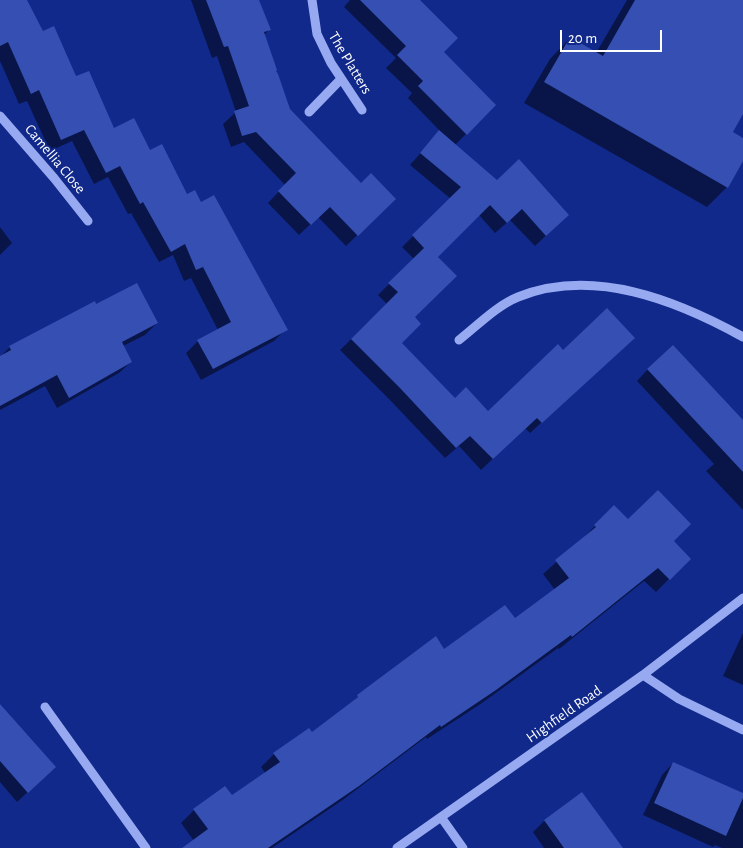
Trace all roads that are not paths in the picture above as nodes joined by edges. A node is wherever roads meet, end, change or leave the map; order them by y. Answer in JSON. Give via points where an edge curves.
{"nodes":[{"id":1,"x":312,"y":0,"type":"edge"},
{"id":2,"x":341,"y":79,"type":"junction"},
{"id":3,"x":362,"y":110,"type":"dead end"},
{"id":4,"x":309,"y":112,"type":"dead end"},
{"id":5,"x":0,"y":116,"type":"edge"},
{"id":6,"x":88,"y":221,"type":"dead end"},
{"id":7,"x":743,"y":337,"type":"edge"},
{"id":8,"x":459,"y":340,"type":"dead end"},
{"id":9,"x":743,"y":598,"type":"edge"},
{"id":10,"x":643,"y":675,"type":"junction"},
{"id":11,"x":44,"y":707,"type":"dead end"},
{"id":12,"x":743,"y":730,"type":"edge"},
{"id":13,"x":441,"y":817,"type":"junction"},
{"id":14,"x":146,"y":848,"type":"edge"},
{"id":15,"x":397,"y":848,"type":"edge"},
{"id":16,"x":463,"y":848,"type":"edge"}],
"edges":[{"from":1,"to":2,"type":"street","name":"The Platters","via":[[317,34]]},
{"from":2,"to":3,"type":"street","name":"The Platters"},
{"from":2,"to":4,"type":"street"},
{"from":5,"to":6,"type":"street","name":"Camellia Close"},
{"from":7,"to":8,"type":"street","via":[[672,303],[613,288],[565,285],[516,298]]},
{"from":9,"to":10,"type":"street","name":"Highfield Road"},
{"from":10,"to":12,"type":"street","via":[[679,699]]},
{"from":10,"to":13,"type":"street","name":"Highfield Road"},
{"from":11,"to":14,"type":"street"},
{"from":13,"to":15,"type":"street","name":"Highfield Road"},
{"from":13,"to":16,"type":"street"}]}
